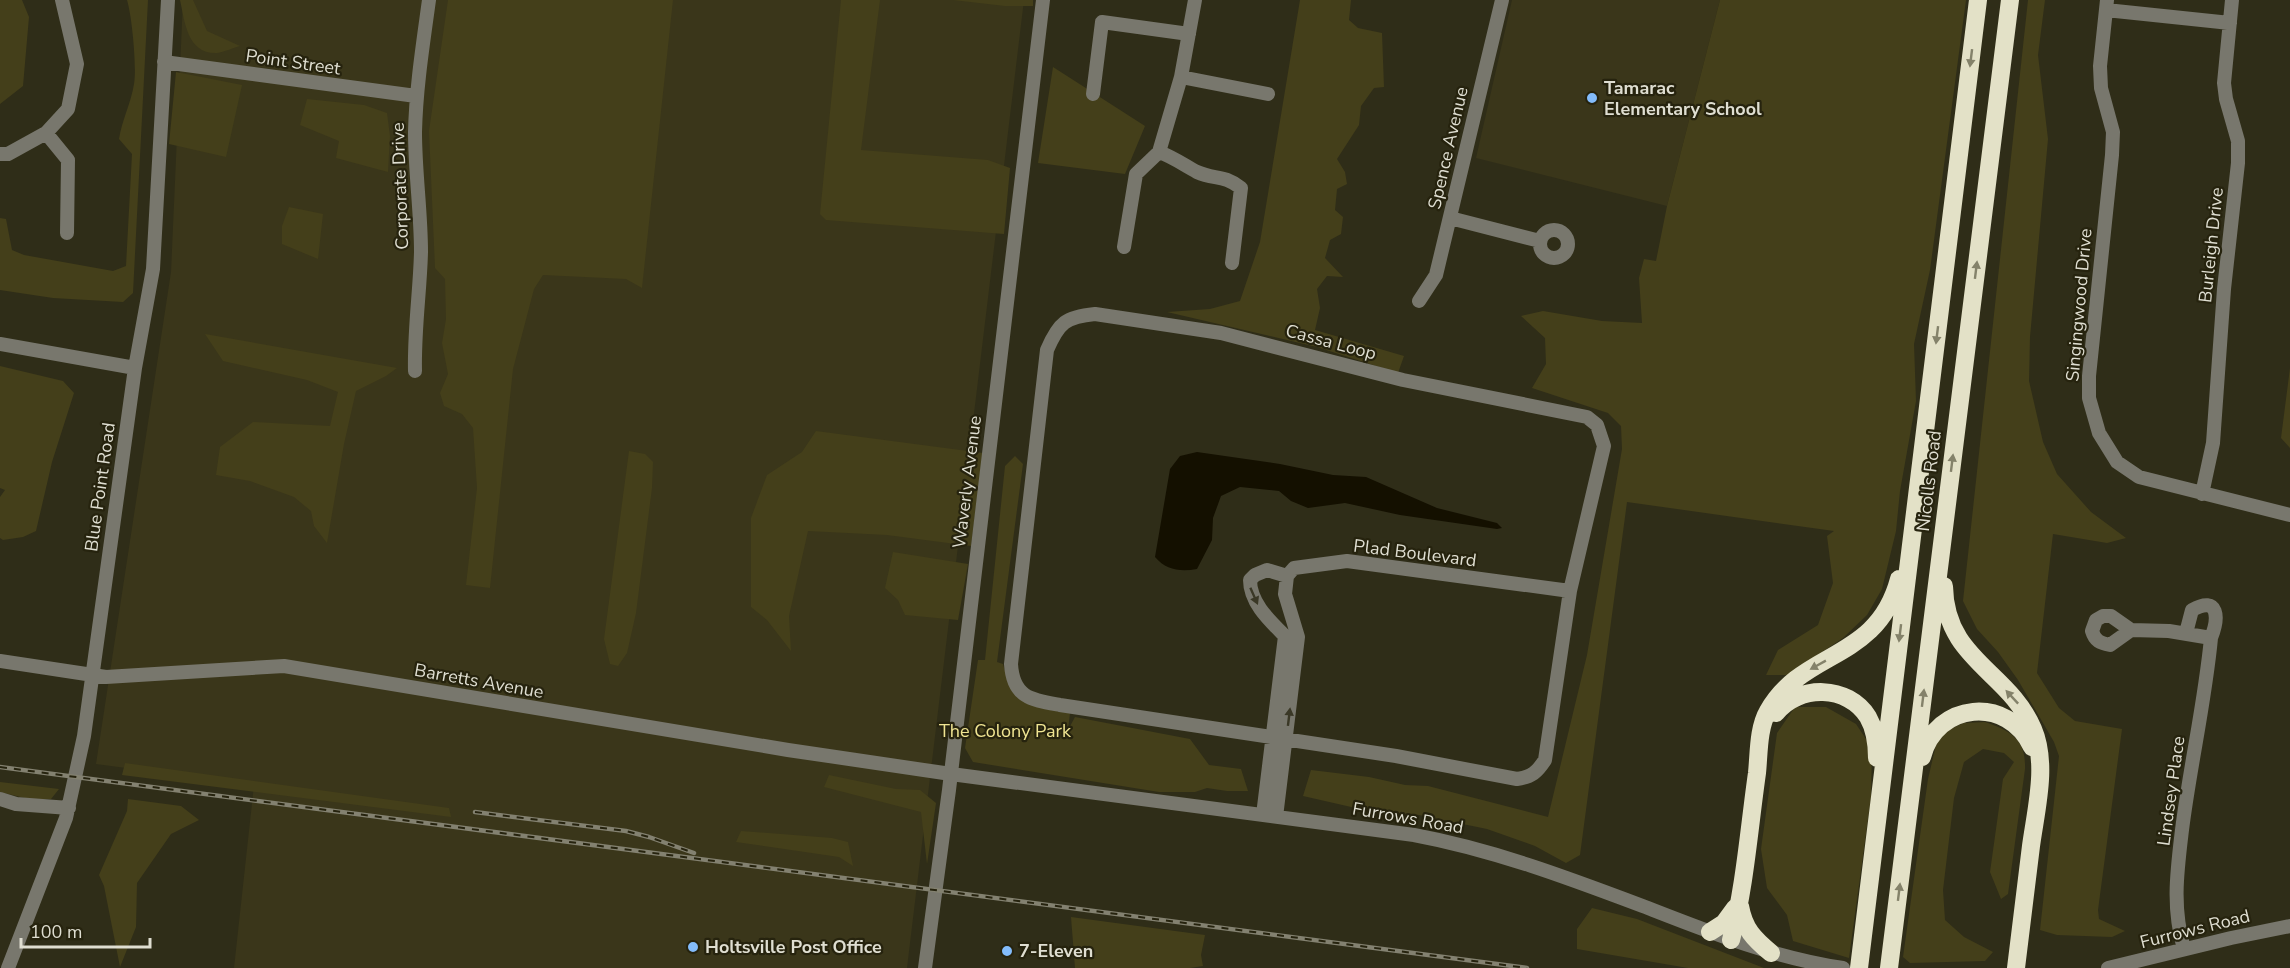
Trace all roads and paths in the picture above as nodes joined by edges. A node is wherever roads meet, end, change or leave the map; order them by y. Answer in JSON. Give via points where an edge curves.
{"nodes":[{"id":1,"x":62,"y":0,"type":"edge"},
{"id":2,"x":168,"y":0,"type":"edge"},
{"id":3,"x":429,"y":0,"type":"edge"},
{"id":4,"x":1043,"y":0,"type":"edge"},
{"id":5,"x":1194,"y":0,"type":"edge"},
{"id":6,"x":1502,"y":0,"type":"edge"},
{"id":7,"x":1978,"y":0,"type":"edge"},
{"id":8,"x":2010,"y":0,"type":"edge"},
{"id":9,"x":2232,"y":0,"type":"edge"},
{"id":10,"x":2107,"y":5,"type":"edge"},
{"id":11,"x":2230,"y":23,"type":"junction"},
{"id":12,"x":1189,"y":34,"type":"junction"},
{"id":13,"x":164,"y":62,"type":"junction"},
{"id":14,"x":1181,"y":77,"type":"junction"},
{"id":15,"x":1093,"y":94,"type":"dead end"},
{"id":16,"x":1268,"y":94,"type":"dead end"},
{"id":17,"x":416,"y":96,"type":"junction"},
{"id":18,"x":46,"y":133,"type":"junction"},
{"id":19,"x":1159,"y":152,"type":"junction"},
{"id":20,"x":0,"y":154,"type":"edge"},
{"id":21,"x":1450,"y":218,"type":"junction"},
{"id":22,"x":67,"y":233,"type":"dead end"},
{"id":23,"x":1540,"y":241,"type":"dead end"},
{"id":24,"x":1124,"y":247,"type":"dead end"},
{"id":25,"x":1232,"y":263,"type":"dead end"},
{"id":26,"x":1419,"y":301,"type":"dead end"},
{"id":27,"x":0,"y":344,"type":"edge"},
{"id":28,"x":135,"y":368,"type":"junction"},
{"id":29,"x":414,"y":371,"type":"dead end"},
{"id":30,"x":1949,"y":488,"type":"junction"},
{"id":31,"x":2202,"y":494,"type":"junction"},
{"id":32,"x":1917,"y":498,"type":"junction"},
{"id":33,"x":2290,"y":514,"type":"edge"},
{"id":34,"x":1287,"y":576,"type":"junction"},
{"id":35,"x":1570,"y":591,"type":"junction"},
{"id":36,"x":2131,"y":630,"type":"dead end"},
{"id":37,"x":2186,"y":633,"type":"junction"},
{"id":38,"x":1291,"y":637,"type":"junction"},
{"id":39,"x":2211,"y":638,"type":"junction"},
{"id":40,"x":0,"y":661,"type":"edge"},
{"id":41,"x":91,"y":675,"type":"junction"},
{"id":42,"x":1279,"y":739,"type":"junction"},
{"id":43,"x":1761,"y":740,"type":"junction"},
{"id":44,"x":2039,"y":768,"type":"junction"},
{"id":45,"x":951,"y":774,"type":"junction"},
{"id":46,"x":0,"y":799,"type":"edge"},
{"id":47,"x":69,"y":808,"type":"junction"},
{"id":48,"x":1878,"y":815,"type":"junction"},
{"id":49,"x":1269,"y":816,"type":"junction"},
{"id":50,"x":1908,"y":820,"type":"junction"},
{"id":51,"x":1739,"y":901,"type":"junction"},
{"id":52,"x":2290,"y":926,"type":"edge"},
{"id":53,"x":1710,"y":932,"type":"junction"},
{"id":54,"x":1731,"y":940,"type":"junction"},
{"id":55,"x":2184,"y":949,"type":"junction"},
{"id":56,"x":1771,"y":953,"type":"junction"},
{"id":57,"x":1890,"y":959,"type":"edge"},
{"id":58,"x":8,"y":968,"type":"edge"},
{"id":59,"x":925,"y":968,"type":"edge"},
{"id":60,"x":1843,"y":968,"type":"edge"},
{"id":61,"x":1859,"y":968,"type":"edge"},
{"id":62,"x":2016,"y":968,"type":"edge"},
{"id":63,"x":2108,"y":968,"type":"edge"}],
"edges":[{"from":1,"to":18,"type":"street","via":[[77,64],[68,109]]},
{"from":2,"to":13,"type":"street","name":"Blue Point Road"},
{"from":3,"to":17,"type":"street","name":"Corporate Drive"},
{"from":4,"to":45,"type":"street","name":"Waverly Avenue"},
{"from":5,"to":12,"type":"street"},
{"from":6,"to":21,"type":"street","name":"Spence Avenue"},
{"from":7,"to":32,"type":"highway","name":"Nicolls Road","one_way":true},
{"from":30,"to":8,"type":"highway","name":"Nicolls Road","one_way":true},
{"from":9,"to":11,"type":"street","name":"Burleigh Drive"},
{"from":10,"to":11,"type":"street"},
{"from":10,"to":31,"type":"street","name":"Singingwood Drive","via":[[2100,66],[2101,88],[2113,132],[2112,155],[2089,398],[2099,433],[2117,462],[2139,477]]},
{"from":11,"to":31,"type":"street","name":"Burleigh Drive","via":[[2224,83],[2238,141],[2238,163],[2213,443]]},
{"from":12,"to":14,"type":"street"},
{"from":12,"to":15,"type":"street","via":[[1102,22]]},
{"from":13,"to":17,"type":"street","name":"Point Street"},
{"from":13,"to":28,"type":"street","name":"Blue Point Road","via":[[153,269]]},
{"from":14,"to":16,"type":"street"},
{"from":14,"to":19,"type":"street"},
{"from":17,"to":29,"type":"street","name":"Corporate Drive","via":[[421,263]]},
{"from":18,"to":20,"type":"street","via":[[9,154]]},
{"from":18,"to":22,"type":"street","via":[[68,160]]},
{"from":19,"to":24,"type":"street","via":[[1136,174]]},
{"from":19,"to":25,"type":"street","via":[[1198,172],[1228,178],[1241,188]]},
{"from":21,"to":23,"type":"street"},
{"from":21,"to":26,"type":"street","name":"Spence Avenue","via":[[1436,275]]},
{"from":27,"to":28,"type":"street"},
{"from":28,"to":41,"type":"street","name":"Blue Point Road"},
{"from":44,"to":30,"type":"highway","one_way":true,"via":[[2037,741],[2023,710],[1969,654],[1948,616],[1944,585]]},
{"from":50,"to":30,"type":"highway","name":"Nicolls Road","one_way":true},
{"from":31,"to":33,"type":"street","name":"Singingwood Drive"},
{"from":32,"to":43,"type":"highway","one_way":true,"via":[[1896,587],[1884,613],[1863,639],[1781,692],[1764,719]]},
{"from":32,"to":48,"type":"highway","name":"Nicolls Road","one_way":true},
{"from":34,"to":35,"type":"street","name":"Plad Boulevard","via":[[1294,568],[1347,561]]},
{"from":34,"to":38,"type":"street","via":[[1285,594]]},
{"from":34,"to":38,"type":"street","one_way":true,"via":[[1267,570],[1250,580],[1250,588],[1260,609]]},
{"from":35,"to":42,"type":"street","name":"Cassa Loop","via":[[1545,760],[1528,778]]},
{"from":35,"to":42,"type":"street","name":"Cassa Loop","via":[[1604,446],[1597,425],[1587,417],[1403,380],[1221,333],[1095,314],[1066,320],[1047,350],[1011,664],[1016,688],[1030,699]]},
{"from":36,"to":37,"type":"street"},
{"from":37,"to":39,"type":"street"},
{"from":37,"to":39,"type":"street","name":"Lindsey Place","via":[[2192,610],[2209,607],[2217,616]]},
{"from":38,"to":42,"type":"street"},
{"from":39,"to":55,"type":"street","name":"Lindsey Place","via":[[2175,890]]},
{"from":40,"to":41,"type":"street","name":"Barretts Avenue"},
{"from":41,"to":45,"type":"street","name":"Barretts Avenue","via":[[113,677],[284,666],[764,747]]},
{"from":41,"to":47,"type":"street","name":"Blue Point Road","via":[[84,736]]},
{"from":42,"to":49,"type":"street"},
{"from":43,"to":48,"type":"highway","via":[[1780,707],[1802,694],[1828,692],[1855,703],[1869,718],[1875,737]]},
{"from":43,"to":51,"type":"highway"},
{"from":44,"to":50,"type":"highway","via":[[2029,740],[2009,720],[1987,712],[1957,716],[1938,728],[1926,745]]},
{"from":44,"to":62,"type":"highway"},
{"from":45,"to":49,"type":"street","name":"Furrows Road"},
{"from":45,"to":59,"type":"street","name":"Waverly Avenue"},
{"from":46,"to":47,"type":"street"},
{"from":47,"to":58,"type":"street","name":"Blue Point Road"},
{"from":48,"to":61,"type":"highway","name":"Nicolls Road"},
{"from":49,"to":53,"type":"street","name":"Furrows Road","via":[[1398,832],[1476,849]]},
{"from":57,"to":50,"type":"highway","name":"Nicolls Road","one_way":true},
{"from":51,"to":53,"type":"highway","via":[[1724,923]]},
{"from":51,"to":54,"type":"highway"},
{"from":51,"to":56,"type":"highway","via":[[1749,934]]},
{"from":52,"to":55,"type":"street","name":"Furrows Road"},
{"from":53,"to":54,"type":"street","name":"Furrows Road"},
{"from":54,"to":56,"type":"street","name":"Furrows Road"},
{"from":55,"to":63,"type":"street","name":"Furrows Road"},
{"from":56,"to":60,"type":"street","name":"Furrows Road"}]}
